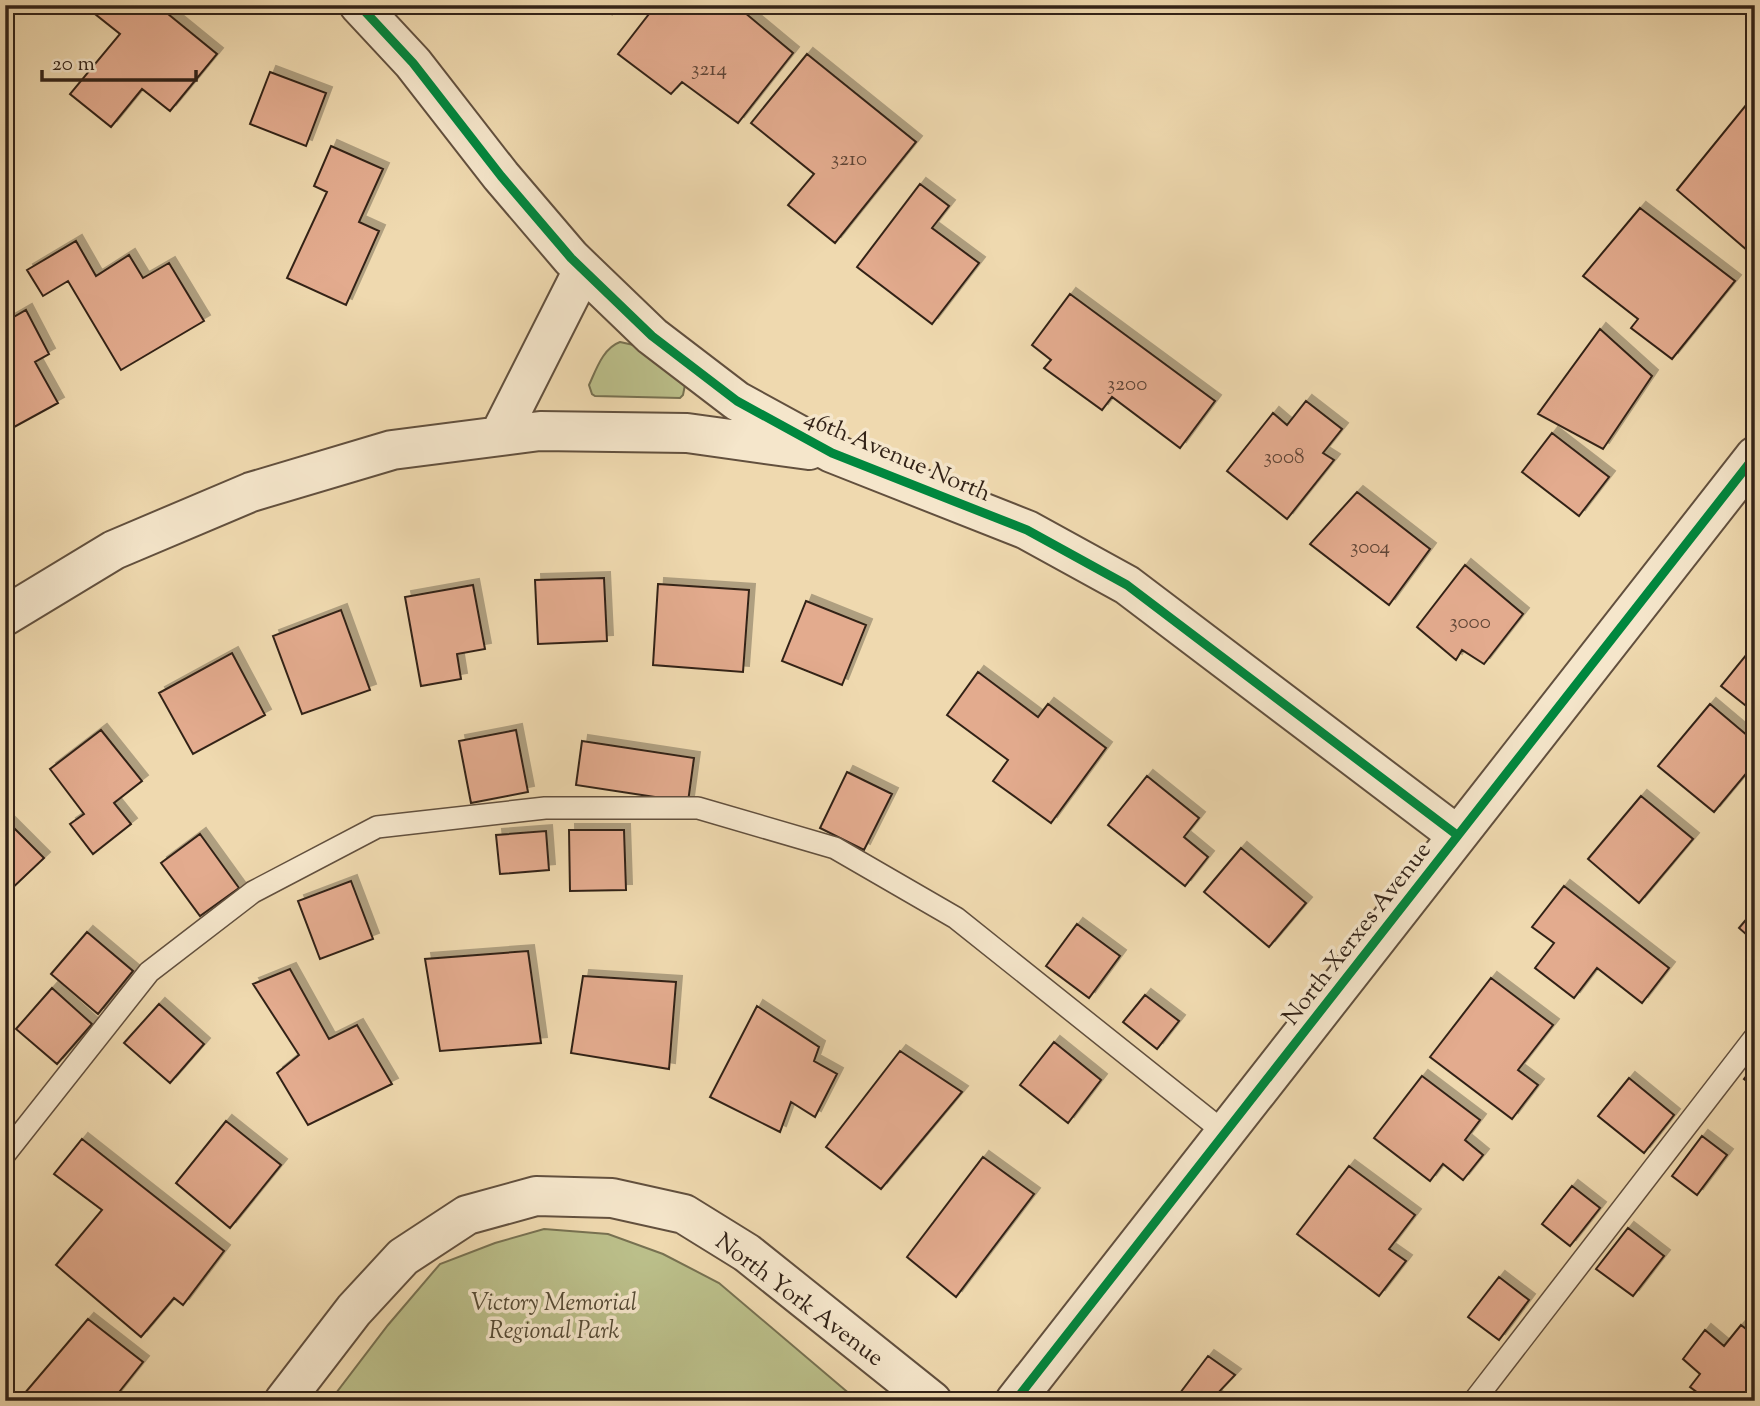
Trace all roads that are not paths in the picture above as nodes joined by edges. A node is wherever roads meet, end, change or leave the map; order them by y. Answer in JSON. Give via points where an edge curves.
{"nodes":[{"id":1,"x":359,"y":5,"type":"edge"},
{"id":2,"x":583,"y":270,"type":"junction"},
{"id":3,"x":499,"y":436,"type":"junction"},
{"id":4,"x":832,"y":453,"type":"junction"},
{"id":5,"x":1755,"y":456,"type":"edge"},
{"id":6,"x":5,"y":616,"type":"edge"},
{"id":7,"x":1457,"y":835,"type":"junction"},
{"id":8,"x":1755,"y":1037,"type":"edge"},
{"id":9,"x":1224,"y":1132,"type":"junction"},
{"id":10,"x":5,"y":1154,"type":"edge"},
{"id":11,"x":284,"y":1401,"type":"edge"},
{"id":12,"x":932,"y":1401,"type":"edge"},
{"id":13,"x":1015,"y":1401,"type":"edge"},
{"id":14,"x":1474,"y":1401,"type":"edge"}],
"edges":[{"from":1,"to":2,"type":"street","name":"46th Avenue North","via":[[413,63],[501,176]]},
{"from":2,"to":3,"type":"street"},
{"from":2,"to":4,"type":"street","name":"46th Avenue North","via":[[652,337],[737,401]]},
{"from":3,"to":4,"type":"street","via":[[540,431],[687,433]]},
{"from":3,"to":6,"type":"street","via":[[392,450],[251,492],[114,550]]},
{"from":4,"to":7,"type":"street","name":"46th Avenue North","via":[[1027,530],[1127,585]]},
{"from":5,"to":7,"type":"street","name":"North Xerxes Avenue"},
{"from":7,"to":9,"type":"street","name":"North Xerxes Avenue"},
{"from":8,"to":14,"type":"lane"},
{"from":9,"to":10,"type":"lane","via":[[956,918],[835,848],[698,808],[545,808],[377,827],[253,892],[149,972]]},
{"from":9,"to":13,"type":"street","name":"North Xerxes Avenue"},
{"from":11,"to":12,"type":"street","name":"North York Avenue","via":[[354,1310],[403,1257],[467,1215],[536,1196],[612,1198],[684,1214],[747,1253]]}]}
